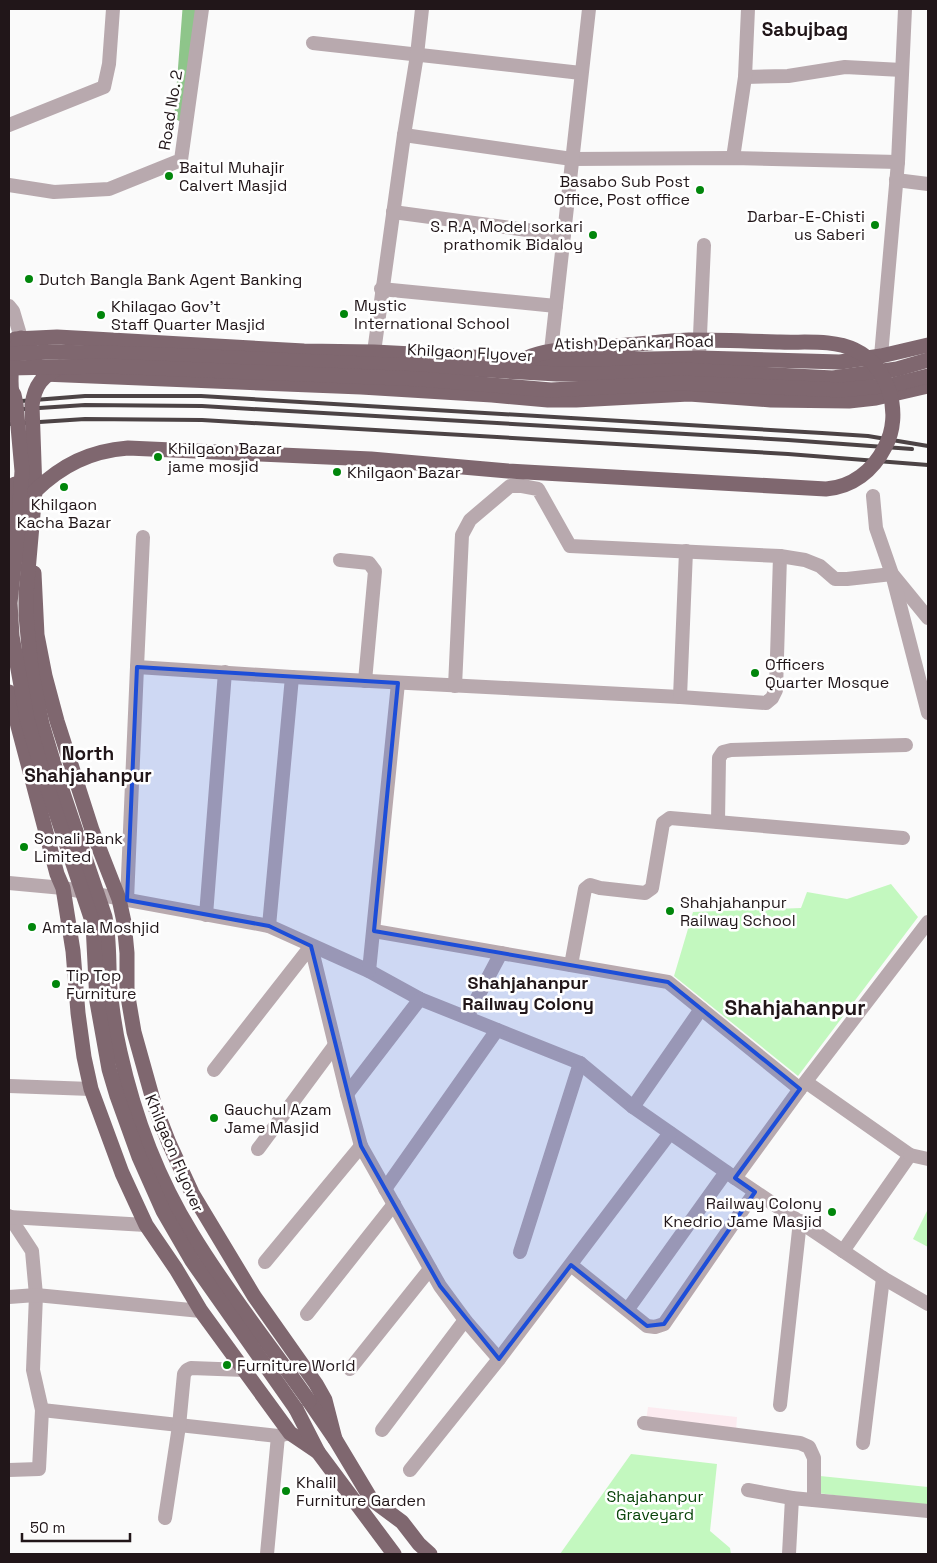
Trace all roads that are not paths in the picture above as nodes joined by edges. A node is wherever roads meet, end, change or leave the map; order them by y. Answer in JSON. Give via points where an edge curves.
{"nodes":[{"id":1,"x":113,"y":9,"type":"edge"},
{"id":2,"x":202,"y":9,"type":"edge"},
{"id":3,"x":422,"y":9,"type":"edge"},
{"id":4,"x":588,"y":9,"type":"edge"},
{"id":5,"x":748,"y":9,"type":"edge"},
{"id":6,"x":905,"y":9,"type":"edge"},
{"id":7,"x":313,"y":43,"type":"dead end"},
{"id":8,"x":417,"y":55,"type":"junction"},
{"id":9,"x":902,"y":70,"type":"junction"},
{"id":10,"x":581,"y":73,"type":"junction"},
{"id":11,"x":744,"y":77,"type":"junction"},
{"id":12,"x":9,"y":125,"type":"edge"},
{"id":13,"x":404,"y":135,"type":"junction"},
{"id":14,"x":572,"y":158,"type":"junction"},
{"id":15,"x":733,"y":158,"type":"junction"},
{"id":16,"x":898,"y":162,"type":"junction"},
{"id":17,"x":896,"y":180,"type":"junction"},
{"id":18,"x":928,"y":184,"type":"edge"},
{"id":19,"x":9,"y":185,"type":"edge"},
{"id":20,"x":393,"y":212,"type":"junction"},
{"id":21,"x":564,"y":235,"type":"junction"},
{"id":22,"x":704,"y":244,"type":"dead end"},
{"id":23,"x":381,"y":289,"type":"junction"},
{"id":24,"x":9,"y":306,"type":"edge"},
{"id":25,"x":556,"y":306,"type":"junction"},
{"id":26,"x":15,"y":339,"type":"edge"},
{"id":27,"x":928,"y":345,"type":"edge"},
{"id":28,"x":374,"y":352,"type":"junction"},
{"id":29,"x":9,"y":354,"type":"edge"},
{"id":30,"x":881,"y":356,"type":"junction"},
{"id":31,"x":699,"y":358,"type":"junction"},
{"id":32,"x":928,"y":360,"type":"edge"},
{"id":33,"x":550,"y":361,"type":"junction"},
{"id":34,"x":60,"y":367,"type":"junction"},
{"id":35,"x":510,"y":371,"type":"junction"},
{"id":36,"x":37,"y":374,"type":"junction"},
{"id":37,"x":928,"y":376,"type":"edge"},
{"id":38,"x":9,"y":377,"type":"edge"},
{"id":39,"x":928,"y":386,"type":"edge"},
{"id":40,"x":9,"y":449,"type":"edge"},
{"id":41,"x":15,"y":480,"type":"edge"},
{"id":42,"x":35,"y":491,"type":"junction"},
{"id":43,"x":873,"y":496,"type":"dead end"},
{"id":44,"x":9,"y":532,"type":"edge"},
{"id":45,"x":143,"y":537,"type":"dead end"},
{"id":46,"x":686,"y":550,"type":"junction"},
{"id":47,"x":780,"y":556,"type":"junction"},
{"id":48,"x":340,"y":560,"type":"dead end"},
{"id":49,"x":892,"y":574,"type":"junction"},
{"id":50,"x":928,"y":618,"type":"edge"},
{"id":51,"x":137,"y":667,"type":"junction"},
{"id":52,"x":225,"y":672,"type":"junction"},
{"id":53,"x":292,"y":677,"type":"junction"},
{"id":54,"x":365,"y":681,"type":"junction"},
{"id":55,"x":398,"y":683,"type":"junction"},
{"id":56,"x":455,"y":686,"type":"junction"},
{"id":57,"x":9,"y":692,"type":"edge"},
{"id":58,"x":680,"y":697,"type":"junction"},
{"id":59,"x":928,"y":713,"type":"edge"},
{"id":60,"x":906,"y":745,"type":"dead end"},
{"id":61,"x":718,"y":822,"type":"junction"},
{"id":62,"x":903,"y":838,"type":"dead end"},
{"id":63,"x":9,"y":883,"type":"edge"},
{"id":64,"x":63,"y":888,"type":"junction"},
{"id":65,"x":123,"y":899,"type":"junction"},
{"id":66,"x":206,"y":915,"type":"junction"},
{"id":67,"x":928,"y":922,"type":"edge"},
{"id":68,"x":269,"y":926,"type":"junction"},
{"id":69,"x":374,"y":931,"type":"junction"},
{"id":70,"x":311,"y":946,"type":"junction"},
{"id":71,"x":501,"y":953,"type":"junction"},
{"id":72,"x":571,"y":965,"type":"junction"},
{"id":73,"x":369,"y":971,"type":"junction"},
{"id":74,"x":420,"y":999,"type":"junction"},
{"id":75,"x":701,"y":1009,"type":"junction"},
{"id":76,"x":467,"y":1017,"type":"junction"},
{"id":77,"x":497,"y":1030,"type":"junction"},
{"id":78,"x":335,"y":1045,"type":"junction"},
{"id":79,"x":580,"y":1063,"type":"junction"},
{"id":80,"x":214,"y":1070,"type":"dead end"},
{"id":81,"x":9,"y":1086,"type":"edge"},
{"id":82,"x":803,"y":1086,"type":"junction"},
{"id":83,"x":91,"y":1088,"type":"junction"},
{"id":84,"x":347,"y":1094,"type":"junction"},
{"id":85,"x":633,"y":1108,"type":"junction"},
{"id":86,"x":670,"y":1133,"type":"junction"},
{"id":87,"x":361,"y":1146,"type":"junction"},
{"id":88,"x":258,"y":1149,"type":"dead end"},
{"id":89,"x":910,"y":1155,"type":"junction"},
{"id":90,"x":928,"y":1159,"type":"edge"},
{"id":91,"x":731,"y":1175,"type":"junction"},
{"id":92,"x":385,"y":1189,"type":"junction"},
{"id":93,"x":755,"y":1192,"type":"junction"},
{"id":94,"x":394,"y":1204,"type":"junction"},
{"id":95,"x":9,"y":1217,"type":"edge"},
{"id":96,"x":800,"y":1221,"type":"junction"},
{"id":97,"x":146,"y":1224,"type":"junction"},
{"id":98,"x":843,"y":1250,"type":"junction"},
{"id":99,"x":520,"y":1252,"type":"dead end"},
{"id":100,"x":265,"y":1262,"type":"dead end"},
{"id":101,"x":571,"y":1265,"type":"junction"},
{"id":102,"x":430,"y":1268,"type":"junction"},
{"id":103,"x":883,"y":1278,"type":"junction"},
{"id":104,"x":36,"y":1295,"type":"junction"},
{"id":105,"x":9,"y":1296,"type":"edge"},
{"id":106,"x":928,"y":1304,"type":"edge"},
{"id":107,"x":628,"y":1309,"type":"junction"},
{"id":108,"x":201,"y":1311,"type":"junction"},
{"id":109,"x":307,"y":1314,"type":"dead end"},
{"id":110,"x":465,"y":1320,"type":"junction"},
{"id":111,"x":499,"y":1359,"type":"junction"},
{"id":112,"x":350,"y":1369,"type":"dead end"},
{"id":113,"x":245,"y":1370,"type":"junction"},
{"id":114,"x":780,"y":1405,"type":"dead end"},
{"id":115,"x":42,"y":1410,"type":"junction"},
{"id":116,"x":644,"y":1423,"type":"dead end"},
{"id":117,"x":179,"y":1426,"type":"junction"},
{"id":118,"x":382,"y":1430,"type":"dead end"},
{"id":119,"x":284,"y":1434,"type":"junction"},
{"id":120,"x":335,"y":1439,"type":"junction"},
{"id":121,"x":863,"y":1443,"type":"dead end"},
{"id":122,"x":318,"y":1452,"type":"junction"},
{"id":123,"x":9,"y":1470,"type":"edge"},
{"id":124,"x":410,"y":1470,"type":"dead end"},
{"id":125,"x":748,"y":1490,"type":"dead end"},
{"id":126,"x":792,"y":1498,"type":"junction"},
{"id":127,"x":814,"y":1500,"type":"junction"},
{"id":128,"x":928,"y":1511,"type":"edge"},
{"id":129,"x":165,"y":1518,"type":"dead end"},
{"id":130,"x":268,"y":1554,"type":"edge"},
{"id":131,"x":394,"y":1554,"type":"edge"},
{"id":132,"x":430,"y":1554,"type":"edge"},
{"id":133,"x":789,"y":1554,"type":"edge"}],
"edges":[{"from":1,"to":12,"type":"street","via":[[104,87]]},
{"from":2,"to":19,"type":"street","name":"Road No. 2","via":[[182,160],[109,189],[54,192]]},
{"from":3,"to":8,"type":"street"},
{"from":4,"to":10,"type":"street"},
{"from":5,"to":11,"type":"street"},
{"from":6,"to":9,"type":"street"},
{"from":7,"to":8,"type":"street"},
{"from":8,"to":10,"type":"street"},
{"from":8,"to":13,"type":"street"},
{"from":9,"to":11,"type":"street","via":[[845,67],[788,76]]},
{"from":9,"to":16,"type":"street"},
{"from":10,"to":14,"type":"street"},
{"from":11,"to":15,"type":"street"},
{"from":13,"to":14,"type":"street"},
{"from":13,"to":20,"type":"street"},
{"from":14,"to":15,"type":"street"},
{"from":14,"to":21,"type":"street"},
{"from":15,"to":16,"type":"street"},
{"from":16,"to":17,"type":"street"},
{"from":17,"to":18,"type":"street"},
{"from":17,"to":30,"type":"street"},
{"from":20,"to":21,"type":"street"},
{"from":20,"to":23,"type":"street"},
{"from":21,"to":25,"type":"street"},
{"from":22,"to":31,"type":"street"},
{"from":23,"to":25,"type":"street"},
{"from":23,"to":28,"type":"street"},
{"from":24,"to":26,"type":"street","via":[[13,311]]},
{"from":25,"to":33,"type":"street"},
{"from":26,"to":28,"type":"main road","name":"Atish Depankar Road","via":[[85,338]]},
{"from":26,"to":36,"type":"main road","via":[[30,350]]},
{"from":26,"to":38,"type":"main road"},
{"from":27,"to":30,"type":"main road","name":"Atish Depankar Road"},
{"from":28,"to":33,"type":"main road","name":"Atish Depankar Road"},
{"from":29,"to":35,"type":"main road","name":"Khilgaon Flyover","bridge":true,"via":[[132,354]]},
{"from":30,"to":31,"type":"main road","name":"Atish Depankar Road","via":[[840,362]]},
{"from":31,"to":33,"type":"main road","name":"Atish Depankar Road"},
{"from":32,"to":35,"type":"main road","name":"Khilgaon Flyover","bridge":true,"via":[[897,369],[833,378],[684,370],[593,374]]},
{"from":34,"to":37,"type":"main road","name":"Khilgaon Flyover","bridge":true,"via":[[420,378],[552,390],[681,384],[841,390],[892,385]]},
{"from":34,"to":38,"type":"main road","name":"Khilgaon Flyover","bridge":true},
{"from":34,"to":42,"type":"main road","name":"Khilgaon Flyover","bridge":true,"via":[[42,378],[34,392]]},
{"from":35,"to":42,"type":"main road","bridge":true,"via":[[521,360],[537,354],[578,347],[689,340],[830,343],[856,350],[874,363],[889,391],[892,422],[888,442],[867,471],[846,485],[826,489],[508,471],[371,459],[128,448],[100,451],[77,460]]},
{"from":36,"to":38,"type":"main road"},
{"from":36,"to":39,"type":"main road","via":[[361,386],[548,400],[689,394],[849,401]]},
{"from":36,"to":65,"type":"main road","via":[[37,506],[33,585],[37,635],[45,676],[92,830]]},
{"from":38,"to":41,"type":"main road","name":"Khilgaon Flyover","bridge":true,"via":[[16,404]]},
{"from":40,"to":41,"type":"main road","bridge":true,"via":[[19,460]]},
{"from":41,"to":44,"type":"main road"},
{"from":41,"to":122,"type":"main road","name":"Khilgaon Flyover","bridge":true,"via":[[19,519],[10,602],[17,669],[36,750],[93,924],[97,1002],[117,1096],[150,1184],[178,1237],[296,1409]]},
{"from":42,"to":120,"type":"main road","name":"Khilgaon Flyover","bridge":true,"via":[[26,594],[31,670],[42,724],[105,917],[111,1000],[137,1116],[169,1192],[192,1234]]},
{"from":43,"to":49,"type":"street","via":[[876,528]]},
{"from":45,"to":51,"type":"street"},
{"from":46,"to":47,"type":"street"},
{"from":46,"to":56,"type":"street","via":[[570,546],[538,489],[510,486],[470,520],[462,535]]},
{"from":46,"to":58,"type":"street"},
{"from":47,"to":49,"type":"street","via":[[820,566],[835,579]]},
{"from":47,"to":58,"type":"street","via":[[776,690],[772,698],[766,703]]},
{"from":48,"to":54,"type":"street","via":[[369,563],[375,571]]},
{"from":49,"to":50,"type":"street"},
{"from":49,"to":59,"type":"street"},
{"from":51,"to":52,"type":"street"},
{"from":51,"to":65,"type":"street"},
{"from":52,"to":53,"type":"street"},
{"from":52,"to":66,"type":"street"},
{"from":53,"to":54,"type":"street"},
{"from":53,"to":68,"type":"street"},
{"from":54,"to":55,"type":"street"},
{"from":55,"to":56,"type":"street"},
{"from":55,"to":69,"type":"street"},
{"from":56,"to":58,"type":"street"},
{"from":57,"to":64,"type":"main road"},
{"from":60,"to":61,"type":"street","via":[[723,752],[719,758]]},
{"from":61,"to":62,"type":"street"},
{"from":61,"to":72,"type":"street","via":[[670,818],[663,823],[652,888],[645,893],[590,885],[585,889]]},
{"from":63,"to":64,"type":"street"},
{"from":64,"to":65,"type":"street"},
{"from":64,"to":83,"type":"main road","via":[[81,1039]]},
{"from":65,"to":66,"type":"street"},
{"from":65,"to":120,"type":"main road","via":[[127,991],[134,1032],[155,1107],[169,1143],[192,1193],[224,1247],[325,1400]]},
{"from":66,"to":68,"type":"street"},
{"from":67,"to":82,"type":"street"},
{"from":68,"to":70,"type":"street"},
{"from":69,"to":71,"type":"street"},
{"from":69,"to":73,"type":"street"},
{"from":70,"to":73,"type":"street"},
{"from":70,"to":78,"type":"street"},
{"from":70,"to":80,"type":"street"},
{"from":71,"to":72,"type":"street"},
{"from":71,"to":76,"type":"street"},
{"from":72,"to":75,"type":"street","via":[[668,982]]},
{"from":73,"to":74,"type":"street"},
{"from":74,"to":76,"type":"street"},
{"from":74,"to":84,"type":"street"},
{"from":75,"to":82,"type":"street"},
{"from":75,"to":85,"type":"street"},
{"from":76,"to":77,"type":"street"},
{"from":77,"to":79,"type":"street"},
{"from":77,"to":92,"type":"street"},
{"from":78,"to":84,"type":"street"},
{"from":78,"to":88,"type":"street"},
{"from":79,"to":85,"type":"street"},
{"from":79,"to":99,"type":"street"},
{"from":81,"to":83,"type":"street"},
{"from":82,"to":89,"type":"street"},
{"from":82,"to":91,"type":"street"},
{"from":83,"to":97,"type":"main road","via":[[122,1172]]},
{"from":84,"to":87,"type":"street"},
{"from":85,"to":86,"type":"street"},
{"from":86,"to":91,"type":"street"},
{"from":86,"to":101,"type":"street"},
{"from":87,"to":92,"type":"street"},
{"from":87,"to":100,"type":"street"},
{"from":89,"to":90,"type":"street"},
{"from":89,"to":98,"type":"street"},
{"from":91,"to":93,"type":"street"},
{"from":91,"to":107,"type":"street"},
{"from":92,"to":94,"type":"street"},
{"from":93,"to":96,"type":"street"},
{"from":93,"to":107,"type":"street","via":[[664,1324],[647,1326]]},
{"from":94,"to":102,"type":"street"},
{"from":94,"to":109,"type":"street"},
{"from":95,"to":97,"type":"street"},
{"from":95,"to":104,"type":"street","via":[[32,1251]]},
{"from":96,"to":98,"type":"street"},
{"from":96,"to":114,"type":"street"},
{"from":97,"to":108,"type":"main road"},
{"from":98,"to":103,"type":"street"},
{"from":101,"to":107,"type":"street"},
{"from":101,"to":111,"type":"street"},
{"from":102,"to":110,"type":"street"},
{"from":102,"to":112,"type":"street"},
{"from":103,"to":106,"type":"street"},
{"from":103,"to":121,"type":"street"},
{"from":104,"to":105,"type":"street"},
{"from":104,"to":108,"type":"street"},
{"from":104,"to":115,"type":"street","via":[[33,1370]]},
{"from":108,"to":113,"type":"main road"},
{"from":110,"to":111,"type":"street"},
{"from":110,"to":118,"type":"street"},
{"from":111,"to":124,"type":"street"},
{"from":113,"to":117,"type":"street","via":[[187,1370]]},
{"from":113,"to":119,"type":"main road"},
{"from":115,"to":117,"type":"street"},
{"from":115,"to":123,"type":"street","via":[[39,1470]]},
{"from":116,"to":127,"type":"street","via":[[800,1443],[809,1447],[814,1458]]},
{"from":117,"to":119,"type":"street"},
{"from":117,"to":129,"type":"street"},
{"from":119,"to":122,"type":"main road"},
{"from":119,"to":130,"type":"street"},
{"from":120,"to":132,"type":"main road","via":[[371,1499],[402,1522]]},
{"from":122,"to":131,"type":"main road"},
{"from":125,"to":126,"type":"street"},
{"from":126,"to":127,"type":"street"},
{"from":126,"to":133,"type":"street"},
{"from":127,"to":128,"type":"street"}]}
